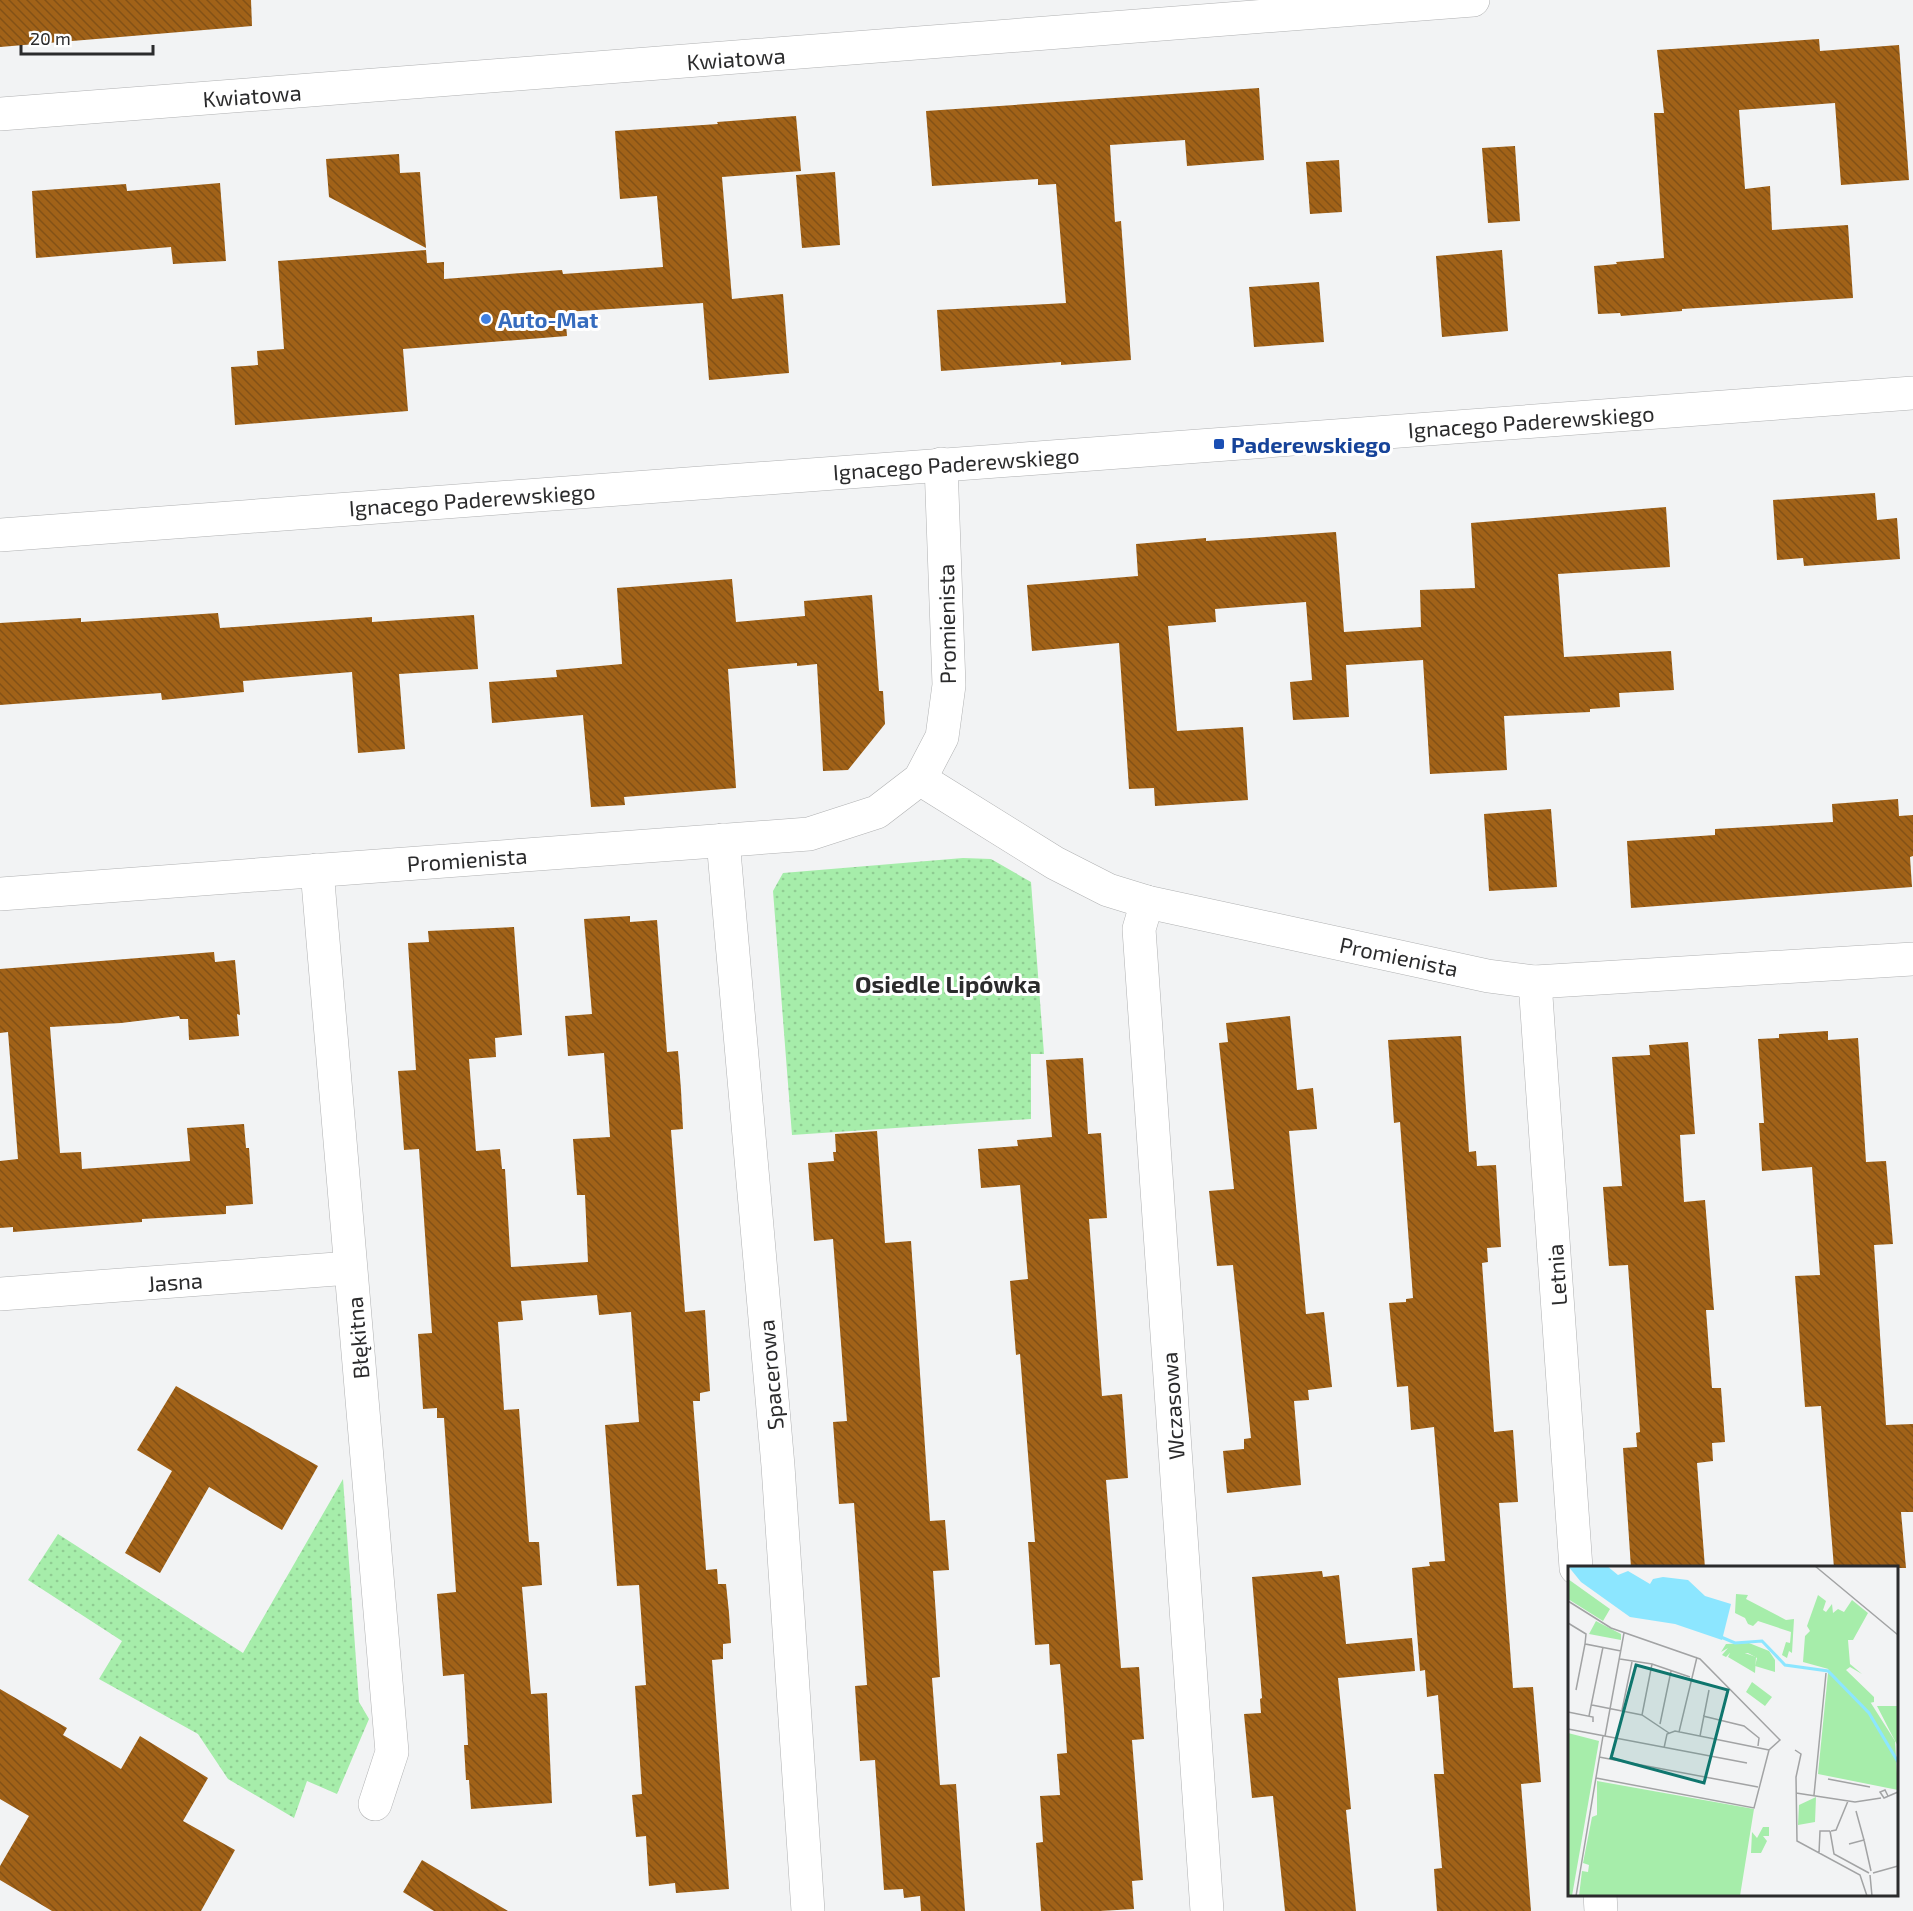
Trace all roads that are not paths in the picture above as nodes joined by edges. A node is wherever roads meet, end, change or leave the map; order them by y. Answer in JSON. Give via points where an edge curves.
{"nodes":[{"id":1,"x":1473,"y":0,"type":"edge"},
{"id":2,"x":0,"y":114,"type":"edge"},
{"id":3,"x":1913,"y":393,"type":"edge"},
{"id":4,"x":941,"y":464,"type":"junction"},
{"id":5,"x":0,"y":535,"type":"edge"},
{"id":6,"x":920,"y":779,"type":"junction"},
{"id":7,"x":723,"y":840,"type":"junction"},
{"id":8,"x":317,"y":870,"type":"junction"},
{"id":9,"x":0,"y":894,"type":"edge"},
{"id":10,"x":1147,"y":902,"type":"junction"},
{"id":11,"x":1913,"y":959,"type":"edge"},
{"id":12,"x":1535,"y":982,"type":"junction"},
{"id":13,"x":351,"y":1268,"type":"junction"},
{"id":14,"x":0,"y":1294,"type":"edge"},
{"id":15,"x":1576,"y":1566,"type":"edge"},
{"id":16,"x":375,"y":1804,"type":"dead end"},
{"id":17,"x":1600,"y":1896,"type":"edge"},
{"id":18,"x":808,"y":1911,"type":"edge"},
{"id":19,"x":1207,"y":1911,"type":"edge"},
{"id":20,"x":1601,"y":1911,"type":"edge"}],
"edges":[{"from":1,"to":2,"type":"street","name":"Kwiatowa"},
{"from":3,"to":4,"type":"street","name":"Ignacego Paderewskiego"},
{"from":4,"to":5,"type":"street","name":"Ignacego Paderewskiego"},
{"from":4,"to":6,"type":"street","name":"Promienista","via":[[949,685],[942,737]]},
{"from":6,"to":7,"type":"street","name":"Promienista","via":[[877,812],[809,834]]},
{"from":6,"to":10,"type":"street","name":"Promienista","via":[[1055,863],[1108,890]]},
{"from":7,"to":8,"type":"street","name":"Promienista"},
{"from":7,"to":18,"type":"street","name":"Spacerowa","via":[[778,1466]]},
{"from":8,"to":9,"type":"street","name":"Promienista"},
{"from":8,"to":13,"type":"street","name":"Błękitna"},
{"from":10,"to":12,"type":"street","name":"Promienista","via":[[1488,976]]},
{"from":10,"to":19,"type":"street","name":"Wczasowa","via":[[1139,929]]},
{"from":11,"to":12,"type":"street","name":"Promienista"},
{"from":12,"to":15,"type":"street","name":"Letnia"},
{"from":13,"to":14,"type":"street","name":"Jasna"},
{"from":13,"to":16,"type":"street","name":"Błękitna","via":[[392,1752]]},
{"from":17,"to":20,"type":"street"}]}
